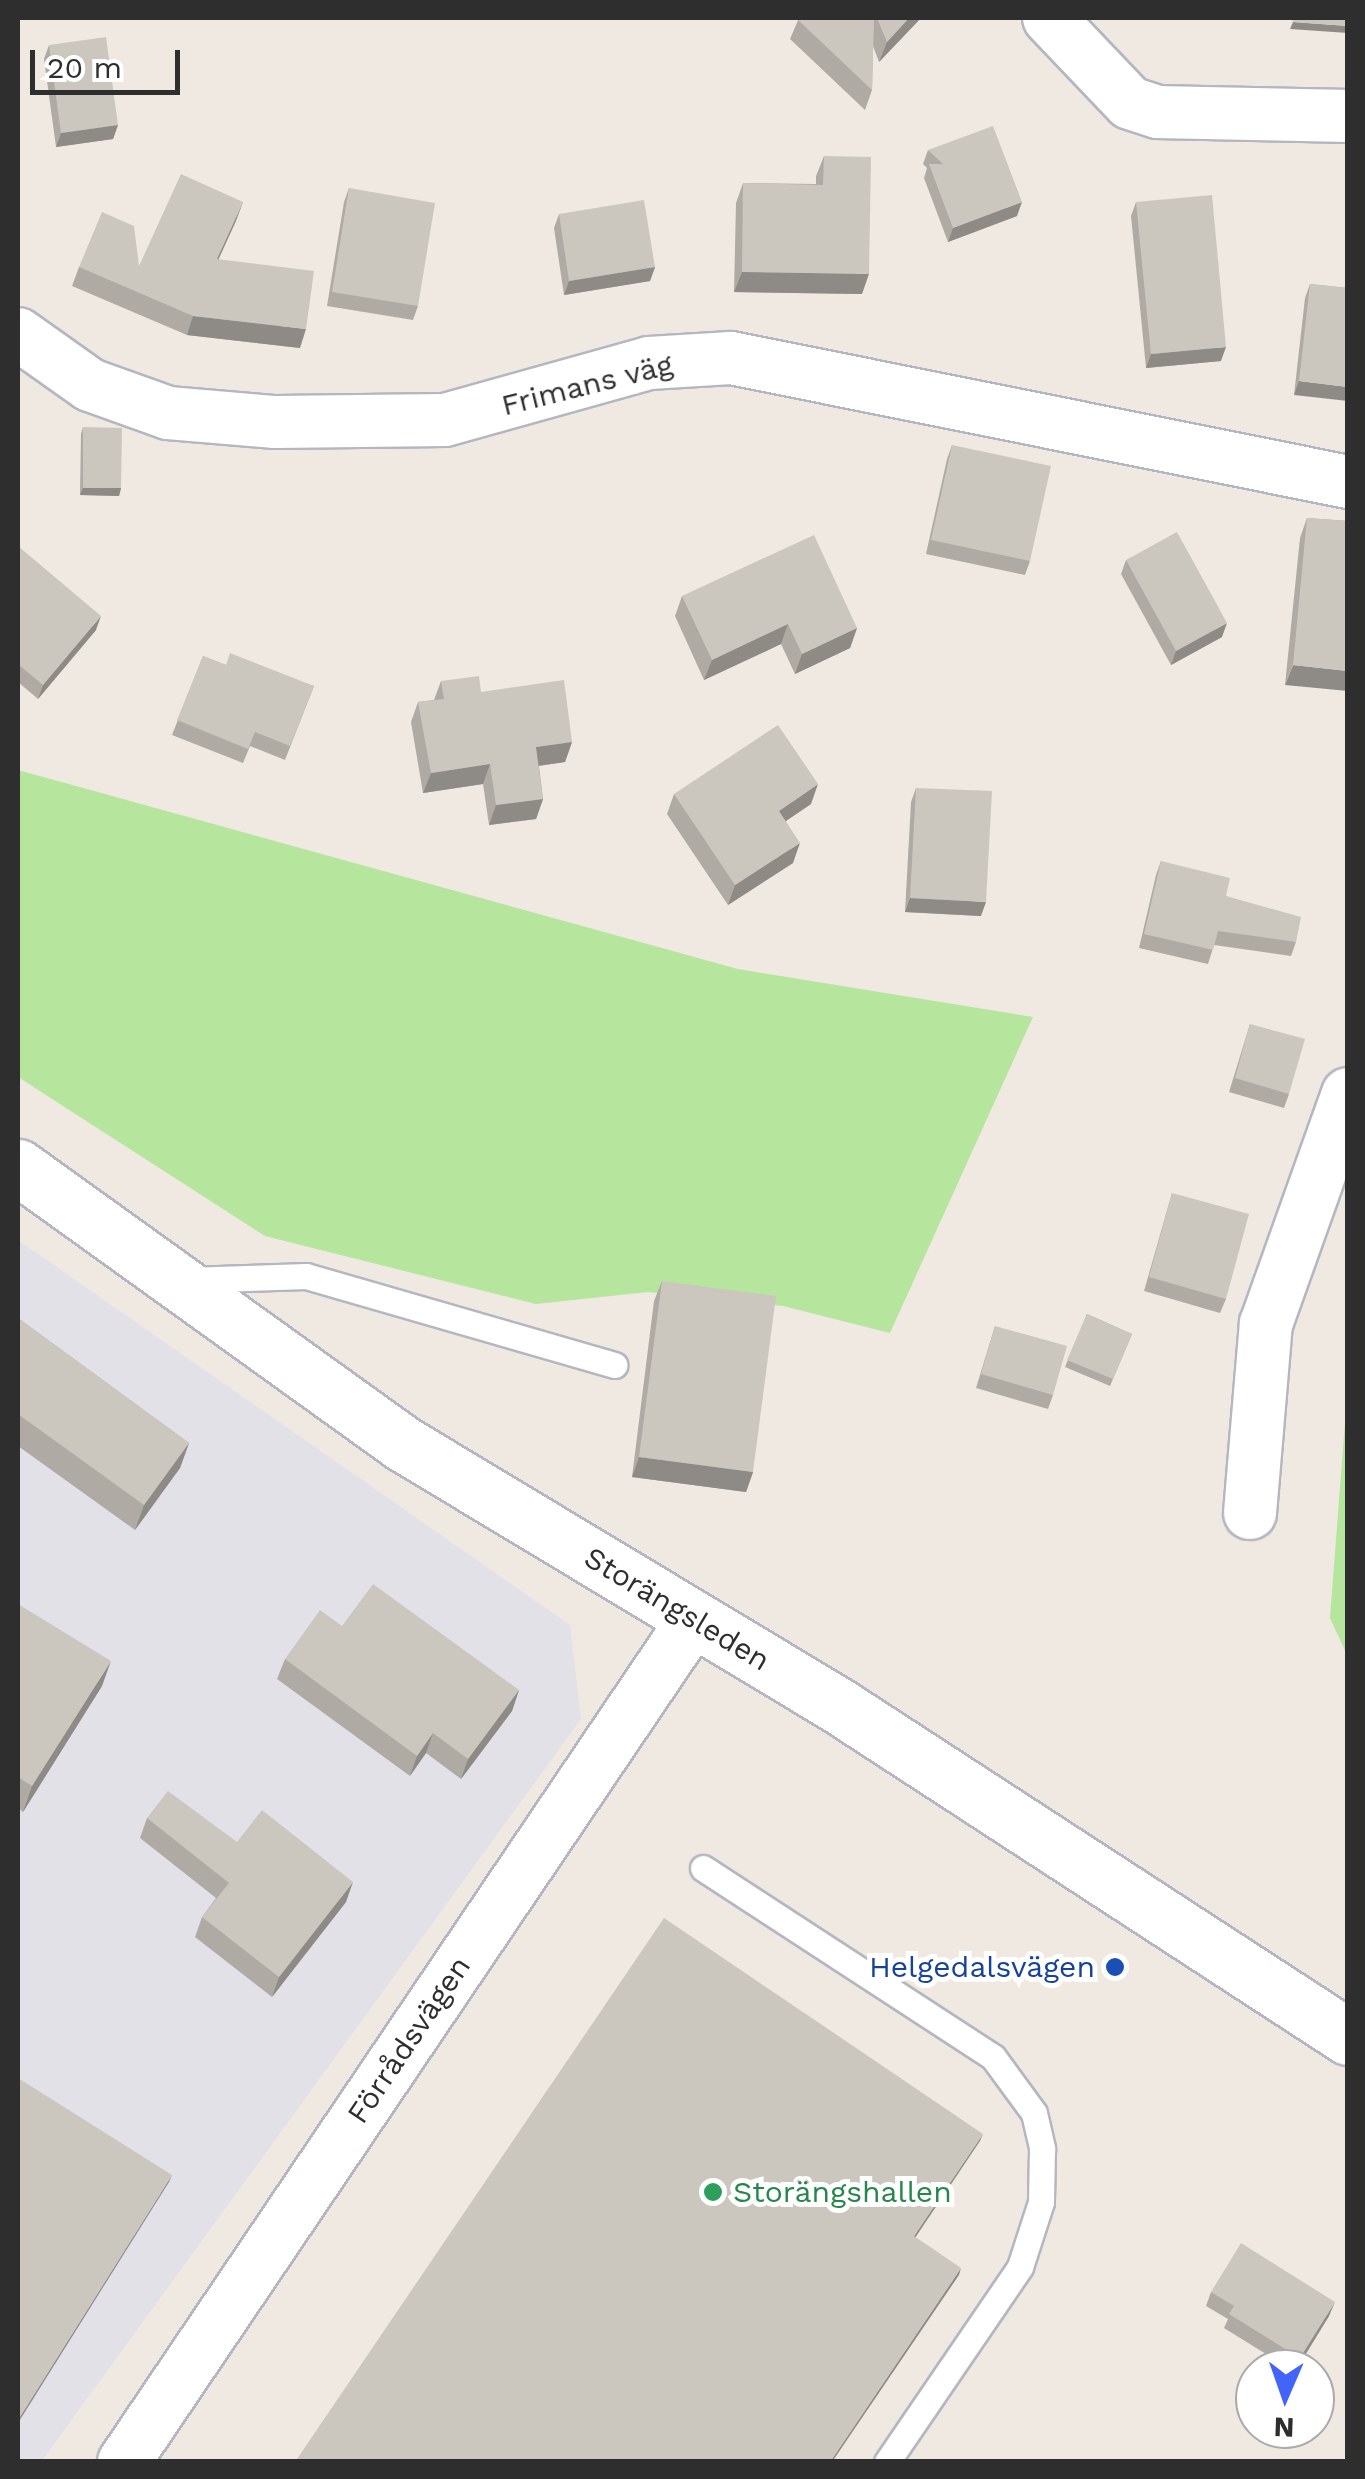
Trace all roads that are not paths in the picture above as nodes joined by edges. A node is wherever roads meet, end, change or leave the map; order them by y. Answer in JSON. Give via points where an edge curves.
{"nodes":[{"id":1,"x":1049,"y":18,"type":"edge"},
{"id":2,"x":1348,"y":116,"type":"edge"},
{"id":3,"x":18,"y":334,"type":"edge"},
{"id":4,"x":1348,"y":482,"type":"edge"},
{"id":5,"x":1348,"y":1094,"type":"edge"},
{"id":6,"x":18,"y":1168,"type":"edge"},
{"id":7,"x":175,"y":1280,"type":"junction"},
{"id":8,"x":614,"y":1365,"type":"dead end"},
{"id":9,"x":1250,"y":1514,"type":"dead end"},
{"id":10,"x":694,"y":1619,"type":"junction"},
{"id":11,"x":703,"y":1868,"type":"dead end"},
{"id":12,"x":1348,"y":2036,"type":"edge"},
{"id":13,"x":124,"y":2462,"type":"edge"},
{"id":14,"x":886,"y":2462,"type":"edge"}],
"edges":[{"from":1,"to":2,"type":"street","via":[[1130,103],[1158,112]]},
{"from":3,"to":4,"type":"street","name":"Frimans väg","via":[[90,385],[168,413],[276,422],[446,420],[648,364],[732,358]]},
{"from":5,"to":9,"type":"street","via":[[1266,1324]]},
{"from":6,"to":7,"type":"main road","name":"Storängsleden"},
{"from":7,"to":8,"type":"lane","via":[[306,1276]]},
{"from":7,"to":10,"type":"main road","name":"Storängsleden","via":[[402,1443]]},
{"from":10,"to":12,"type":"main road","name":"Storängsleden"},
{"from":10,"to":13,"type":"street","name":"Förrådsvägen"},
{"from":11,"to":14,"type":"lane","via":[[993,2057],[1034,2113],[1042,2149],[1040,2202],[1020,2266]]}]}
